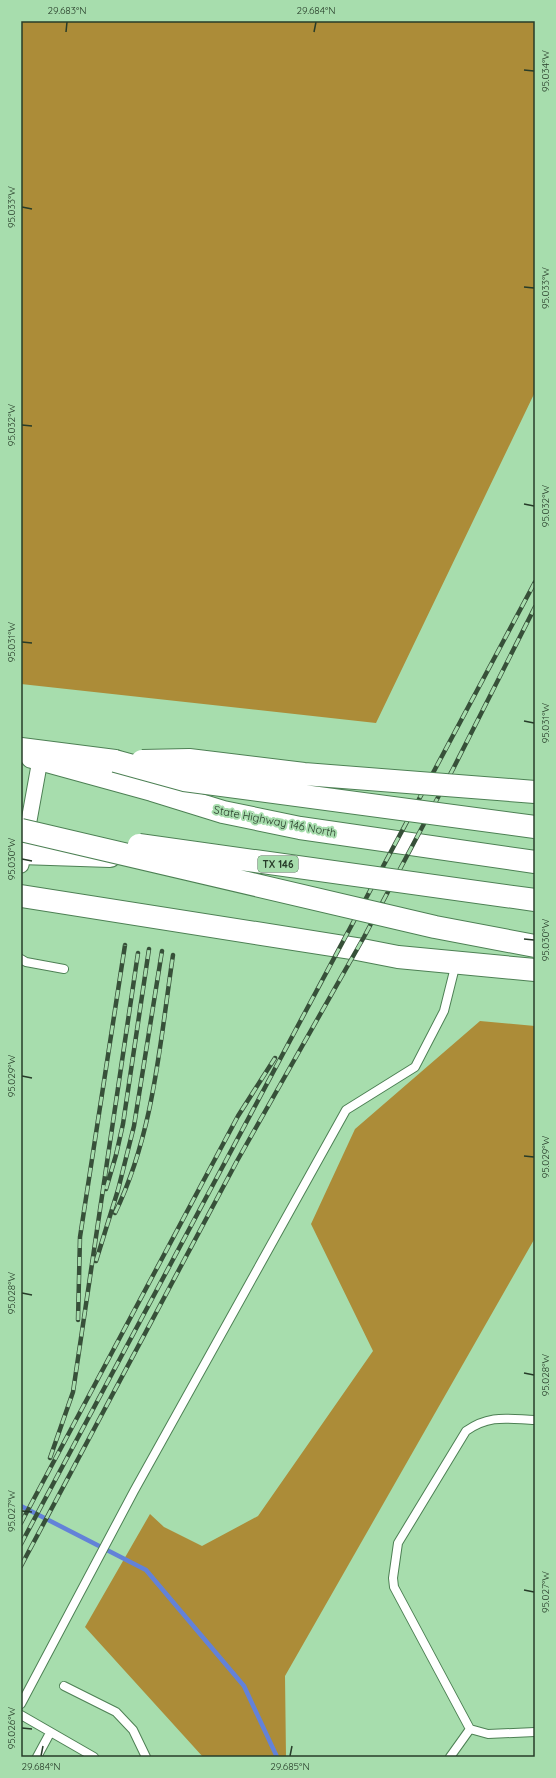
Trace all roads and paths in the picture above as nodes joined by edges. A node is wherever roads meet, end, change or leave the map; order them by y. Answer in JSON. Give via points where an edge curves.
{"nodes":[{"id":1,"x":21,"y":749,"type":"edge"},
{"id":2,"x":30,"y":757,"type":"edge"},
{"id":3,"x":116,"y":761,"type":"junction"},
{"id":4,"x":535,"y":792,"type":"edge"},
{"id":5,"x":535,"y":827,"type":"edge"},
{"id":6,"x":21,"y":829,"type":"edge"},
{"id":7,"x":22,"y":857,"type":"edge"},
{"id":8,"x":535,"y":862,"type":"edge"},
{"id":9,"x":21,"y":896,"type":"edge"},
{"id":10,"x":535,"y":900,"type":"edge"},
{"id":11,"x":535,"y":908,"type":"edge"},
{"id":12,"x":535,"y":946,"type":"edge"},
{"id":13,"x":21,"y":958,"type":"edge"},
{"id":14,"x":457,"y":962,"type":"junction"},
{"id":15,"x":64,"y":969,"type":"dead end"},
{"id":16,"x":535,"y":970,"type":"edge"},
{"id":17,"x":535,"y":1420,"type":"edge"},
{"id":18,"x":64,"y":1686,"type":"dead end"},
{"id":19,"x":21,"y":1704,"type":"edge"},
{"id":20,"x":21,"y":1715,"type":"edge"},
{"id":21,"x":470,"y":1729,"type":"junction"},
{"id":22,"x":50,"y":1732,"type":"junction"},
{"id":23,"x":535,"y":1732,"type":"edge"},
{"id":24,"x":37,"y":1757,"type":"edge"},
{"id":25,"x":94,"y":1757,"type":"edge"},
{"id":26,"x":146,"y":1757,"type":"edge"},
{"id":27,"x":450,"y":1757,"type":"edge"}],
"edges":[{"from":1,"to":3,"type":"main road"},
{"from":2,"to":7,"type":"street"},
{"from":2,"to":8,"type":"main road","name":"State Highway 146 North","via":[[223,812],[293,826]]},
{"from":3,"to":4,"type":"main road","bridge":true,"via":[[189,760],[304,774]]},
{"from":3,"to":5,"type":"main road","bridge":true,"via":[[184,780]]},
{"from":6,"to":10,"type":"main road","number":"TX 146","bridge":true},
{"from":6,"to":12,"type":"main road","bridge":true,"via":[[435,927]]},
{"from":7,"to":11,"type":"main road","via":[[276,864]]},
{"from":9,"to":14,"type":"main road","via":[[398,957]]},
{"from":13,"to":15,"type":"lane","via":[[26,962]]},
{"from":14,"to":16,"type":"main road"},
{"from":14,"to":19,"type":"lane","via":[[444,1010],[415,1067],[346,1110],[134,1491]]},
{"from":17,"to":21,"type":"lane","via":[[492,1419],[478,1423],[466,1431],[398,1543],[394,1588]]},
{"from":18,"to":26,"type":"lane","via":[[116,1712],[133,1730]]},
{"from":20,"to":22,"type":"lane"},
{"from":21,"to":23,"type":"lane","via":[[488,1734]]},
{"from":21,"to":27,"type":"lane"},
{"from":22,"to":24,"type":"lane"},
{"from":22,"to":25,"type":"lane"}]}
